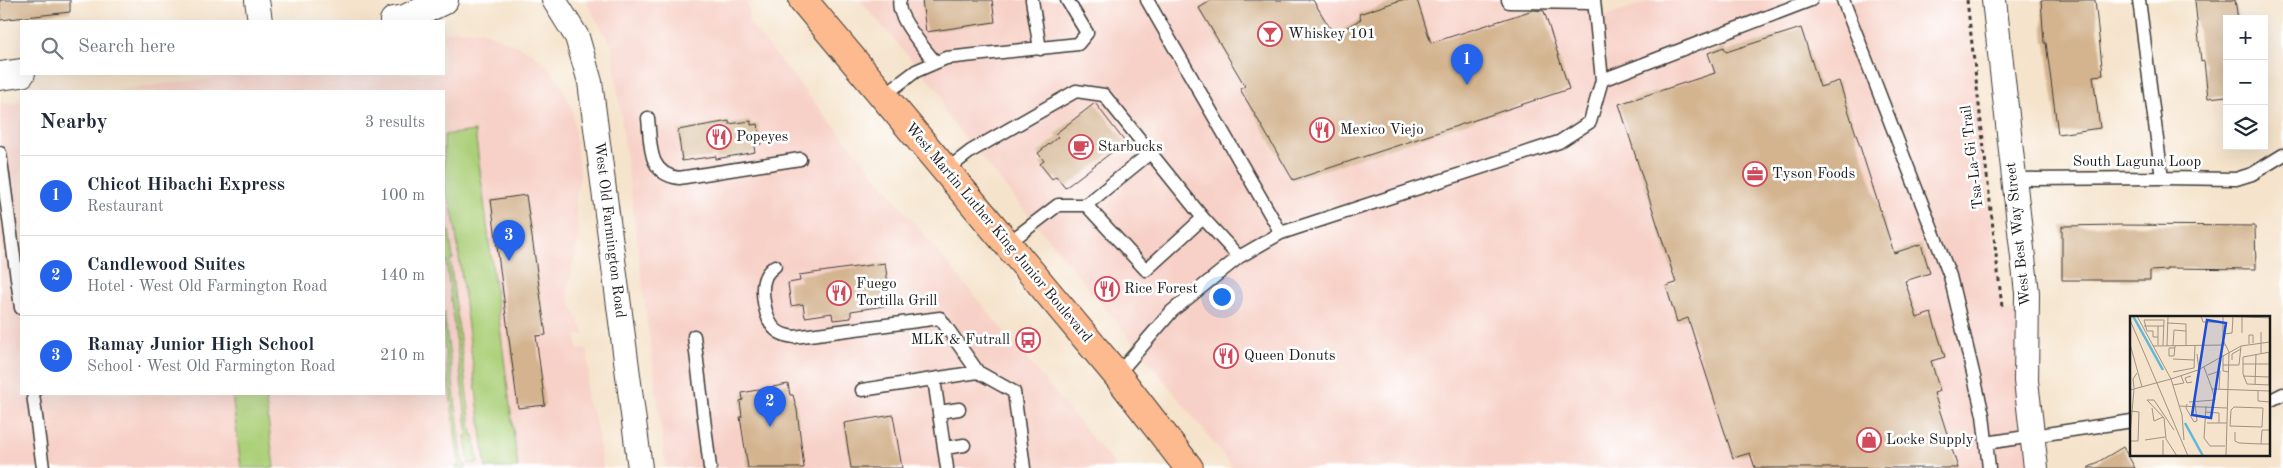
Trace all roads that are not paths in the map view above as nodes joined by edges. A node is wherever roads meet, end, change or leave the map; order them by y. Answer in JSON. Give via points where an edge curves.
{"nodes":[{"id":1,"x":257,"y":0,"type":"edge"},
{"id":2,"x":444,"y":0,"type":"edge"},
{"id":3,"x":554,"y":0,"type":"edge"},
{"id":4,"x":803,"y":0,"type":"edge"},
{"id":5,"x":900,"y":0,"type":"edge"},
{"id":6,"x":1032,"y":0,"type":"edge"},
{"id":7,"x":1067,"y":0,"type":"edge"},
{"id":8,"x":1147,"y":0,"type":"edge"},
{"id":9,"x":1508,"y":0,"type":"edge"},
{"id":10,"x":1811,"y":0,"type":"edge"},
{"id":11,"x":1843,"y":0,"type":"edge"},
{"id":12,"x":1994,"y":0,"type":"edge"},
{"id":13,"x":2139,"y":0,"type":"edge"},
{"id":14,"x":1594,"y":1,"type":"edge"},
{"id":15,"x":260,"y":20,"type":"edge"},
{"id":16,"x":398,"y":20,"type":"edge"},
{"id":17,"x":1040,"y":49,"type":"junction"},
{"id":18,"x":935,"y":62,"type":"junction"},
{"id":19,"x":20,"y":73,"type":"edge"},
{"id":20,"x":0,"y":76,"type":"edge"},
{"id":21,"x":1602,"y":80,"type":"junction"},
{"id":22,"x":883,"y":96,"type":"junction"},
{"id":23,"x":648,"y":118,"type":"dead end"},
{"id":24,"x":0,"y":152,"type":"edge"},
{"id":25,"x":1150,"y":152,"type":"junction"},
{"id":26,"x":2283,"y":156,"type":"edge"},
{"id":27,"x":800,"y":159,"type":"dead end"},
{"id":28,"x":945,"y":171,"type":"junction"},
{"id":29,"x":2162,"y":178,"type":"junction"},
{"id":30,"x":2014,"y":179,"type":"junction"},
{"id":31,"x":2,"y":183,"type":"edge"},
{"id":32,"x":1086,"y":204,"type":"junction"},
{"id":33,"x":1203,"y":218,"type":"junction"},
{"id":34,"x":1281,"y":233,"type":"junction"},
{"id":35,"x":1007,"y":244,"type":"junction"},
{"id":36,"x":1239,"y":257,"type":"junction"},
{"id":37,"x":775,"y":266,"type":"dead end"},
{"id":38,"x":20,"y":301,"type":"edge"},
{"id":39,"x":694,"y":336,"type":"dead end"},
{"id":40,"x":978,"y":372,"type":"junction"},
{"id":41,"x":1117,"y":375,"type":"junction"},
{"id":42,"x":934,"y":379,"type":"junction"},
{"id":43,"x":862,"y":390,"type":"dead end"},
{"id":44,"x":2283,"y":394,"type":"edge"},
{"id":45,"x":33,"y":395,"type":"edge"},
{"id":46,"x":2270,"y":400,"type":"edge"},
{"id":47,"x":959,"y":409,"type":"dead end"},
{"id":48,"x":939,"y":412,"type":"junction"},
{"id":49,"x":2130,"y":421,"type":"edge"},
{"id":50,"x":2032,"y":435,"type":"junction"},
{"id":51,"x":1986,"y":443,"type":"junction"},
{"id":52,"x":964,"y":445,"type":"dead end"},
{"id":53,"x":944,"y":448,"type":"junction"},
{"id":54,"x":43,"y":468,"type":"edge"},
{"id":55,"x":640,"y":468,"type":"edge"},
{"id":56,"x":710,"y":468,"type":"edge"},
{"id":57,"x":948,"y":468,"type":"edge"},
{"id":58,"x":1024,"y":468,"type":"edge"},
{"id":59,"x":1189,"y":468,"type":"edge"},
{"id":60,"x":1989,"y":468,"type":"edge"},
{"id":61,"x":2036,"y":468,"type":"edge"}],
"edges":[{"from":1,"to":15,"type":"street"},
{"from":2,"to":16,"type":"street"},
{"from":3,"to":55,"type":"street","name":"West Old Farmington Road","via":[[577,37],[590,82]]},
{"from":4,"to":22,"type":"main road","name":"West Martin Luther King Junior Boulevard"},
{"from":5,"to":18,"type":"lane","via":[[901,16]]},
{"from":6,"to":17,"type":"lane"},
{"from":7,"to":17,"type":"lane","via":[[1087,33],[1078,44]]},
{"from":8,"to":34,"type":"lane"},
{"from":9,"to":14,"type":"lane"},
{"from":10,"to":21,"type":"lane"},
{"from":11,"to":51,"type":"lane","via":[[1950,276],[1983,416]]},
{"from":12,"to":30,"type":"street","name":"West Best Way Street"},
{"from":13,"to":29,"type":"lane"},
{"from":14,"to":21,"type":"lane"},
{"from":17,"to":18,"type":"lane","via":[[946,58]]},
{"from":18,"to":22,"type":"lane","via":[[916,71]]},
{"from":19,"to":20,"type":"street"},
{"from":21,"to":34,"type":"lane","via":[[1590,122],[1558,142]]},
{"from":22,"to":28,"type":"main road","name":"West Martin Luther King Junior Boulevard"},
{"from":23,"to":27,"type":"lane","via":[[654,163],[669,177]]},
{"from":24,"to":31,"type":"lane"},
{"from":25,"to":28,"type":"lane","via":[[1104,95],[1076,91],[971,151]]},
{"from":25,"to":32,"type":"lane"},
{"from":25,"to":33,"type":"lane"},
{"from":26,"to":29,"type":"lane","name":"South Laguna Loop","via":[[2252,174],[2236,179]]},
{"from":28,"to":35,"type":"main road","name":"West Martin Luther King Junior Boulevard"},
{"from":29,"to":30,"type":"lane","name":"South Laguna Loop"},
{"from":30,"to":50,"type":"street","name":"West Best Way Street","via":[[2027,293],[2024,358]]},
{"from":31,"to":38,"type":"lane"},
{"from":32,"to":33,"type":"lane","via":[[1146,270]]},
{"from":32,"to":35,"type":"lane","via":[[1058,205]]},
{"from":33,"to":36,"type":"lane"},
{"from":34,"to":36,"type":"lane"},
{"from":35,"to":41,"type":"main road","name":"West Martin Luther King Junior Boulevard"},
{"from":36,"to":41,"type":"lane","via":[[1172,311]]},
{"from":37,"to":40,"type":"lane","via":[[764,280],[764,290],[769,323],[785,335],[940,318]]},
{"from":39,"to":56,"type":"lane"},
{"from":40,"to":42,"type":"lane"},
{"from":40,"to":58,"type":"lane","via":[[1014,392],[1010,402]]},
{"from":41,"to":59,"type":"main road","name":"West Martin Luther King Junior Boulevard"},
{"from":42,"to":43,"type":"lane"},
{"from":42,"to":48,"type":"lane"},
{"from":44,"to":46,"type":"lane"},
{"from":45,"to":54,"type":"lane"},
{"from":47,"to":48,"type":"lane"},
{"from":48,"to":53,"type":"lane"},
{"from":49,"to":50,"type":"lane"},
{"from":50,"to":51,"type":"lane"},
{"from":50,"to":61,"type":"street","name":"West Best Way Street"},
{"from":51,"to":60,"type":"lane"},
{"from":52,"to":53,"type":"lane"},
{"from":53,"to":57,"type":"lane"}]}
